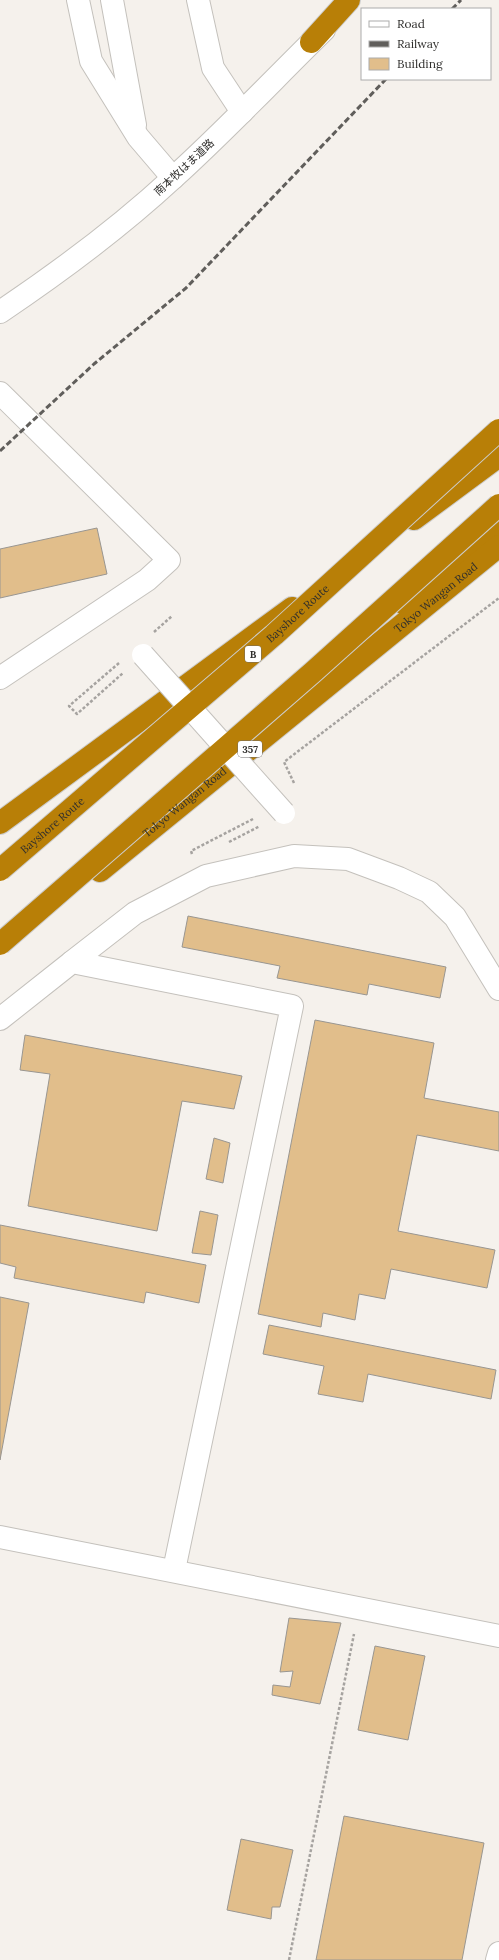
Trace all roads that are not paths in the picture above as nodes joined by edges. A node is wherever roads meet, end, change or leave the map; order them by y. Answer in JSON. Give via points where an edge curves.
{"nodes":[{"id":1,"x":78,"y":0,"type":"edge"},
{"id":2,"x":112,"y":0,"type":"edge"},
{"id":3,"x":198,"y":0,"type":"edge"},
{"id":4,"x":343,"y":0,"type":"edge"},
{"id":5,"x":349,"y":0,"type":"edge"},
{"id":6,"x":355,"y":0,"type":"edge"},
{"id":7,"x":311,"y":42,"type":"junction"},
{"id":8,"x":242,"y":112,"type":"junction"},
{"id":9,"x":138,"y":137,"type":"junction"},
{"id":10,"x":173,"y":178,"type":"junction"},
{"id":11,"x":0,"y":312,"type":"edge"},
{"id":12,"x":0,"y":393,"type":"edge"},
{"id":13,"x":499,"y":430,"type":"edge"},
{"id":14,"x":499,"y":456,"type":"edge"},
{"id":15,"x":499,"y":505,"type":"edge"},
{"id":16,"x":499,"y":529,"type":"edge"},
{"id":17,"x":499,"y":546,"type":"edge"},
{"id":18,"x":146,"y":646,"type":"road end"},
{"id":19,"x":314,"y":672,"type":"junction"},
{"id":20,"x":0,"y":678,"type":"edge"},
{"id":21,"x":284,"y":813,"type":"road end"},
{"id":22,"x":0,"y":822,"type":"edge"},
{"id":23,"x":0,"y":870,"type":"edge"},
{"id":24,"x":0,"y":944,"type":"edge"},
{"id":25,"x":0,"y":952,"type":"edge"},
{"id":26,"x":72,"y":962,"type":"junction"},
{"id":27,"x":499,"y":989,"type":"edge"},
{"id":28,"x":0,"y":1019,"type":"edge"},
{"id":29,"x":0,"y":1536,"type":"edge"},
{"id":30,"x":174,"y":1570,"type":"junction"},
{"id":31,"x":499,"y":1636,"type":"edge"},
{"id":32,"x":499,"y":1953,"type":"edge"},
{"id":33,"x":497,"y":1960,"type":"edge"}],
"edges":[{"from":1,"to":9,"type":"street","via":[[91,61]]},
{"from":2,"to":9,"type":"street"},
{"from":3,"to":8,"type":"street","via":[[213,68]]},
{"from":4,"to":7,"type":"street"},
{"from":5,"to":7,"type":"highway","name":"南本牧はま道路"},
{"from":6,"to":7,"type":"street"},
{"from":7,"to":8,"type":"street","name":"南本牧はま道路"},
{"from":8,"to":10,"type":"street","name":"南本牧はま道路"},
{"from":9,"to":10,"type":"street"},
{"from":10,"to":11,"type":"street","name":"南本牧はま道路","via":[[109,233]]},
{"from":12,"to":20,"type":"street","via":[[168,560],[147,580]]},
{"from":13,"to":23,"type":"highway","name":"Bayshore Route","number":"B","bridge":true,"via":[[274,635]]},
{"from":14,"to":22,"type":"highway"},
{"from":15,"to":19,"type":"highway","bridge":true},
{"from":16,"to":19,"type":"highway","bridge":true},
{"from":17,"to":25,"type":"highway","name":"Tokyo Wangan Road","number":"357"},
{"from":18,"to":21,"type":"street","bridge":true},
{"from":19,"to":24,"type":"highway","bridge":true},
{"from":26,"to":27,"type":"street","via":[[135,913],[206,876],[294,856],[333,858],[348,859],[429,892],[455,917]]},
{"from":26,"to":28,"type":"street"},
{"from":26,"to":30,"type":"street","via":[[292,1006]]},
{"from":29,"to":30,"type":"street"},
{"from":30,"to":31,"type":"street"},
{"from":32,"to":33,"type":"street"}]}
